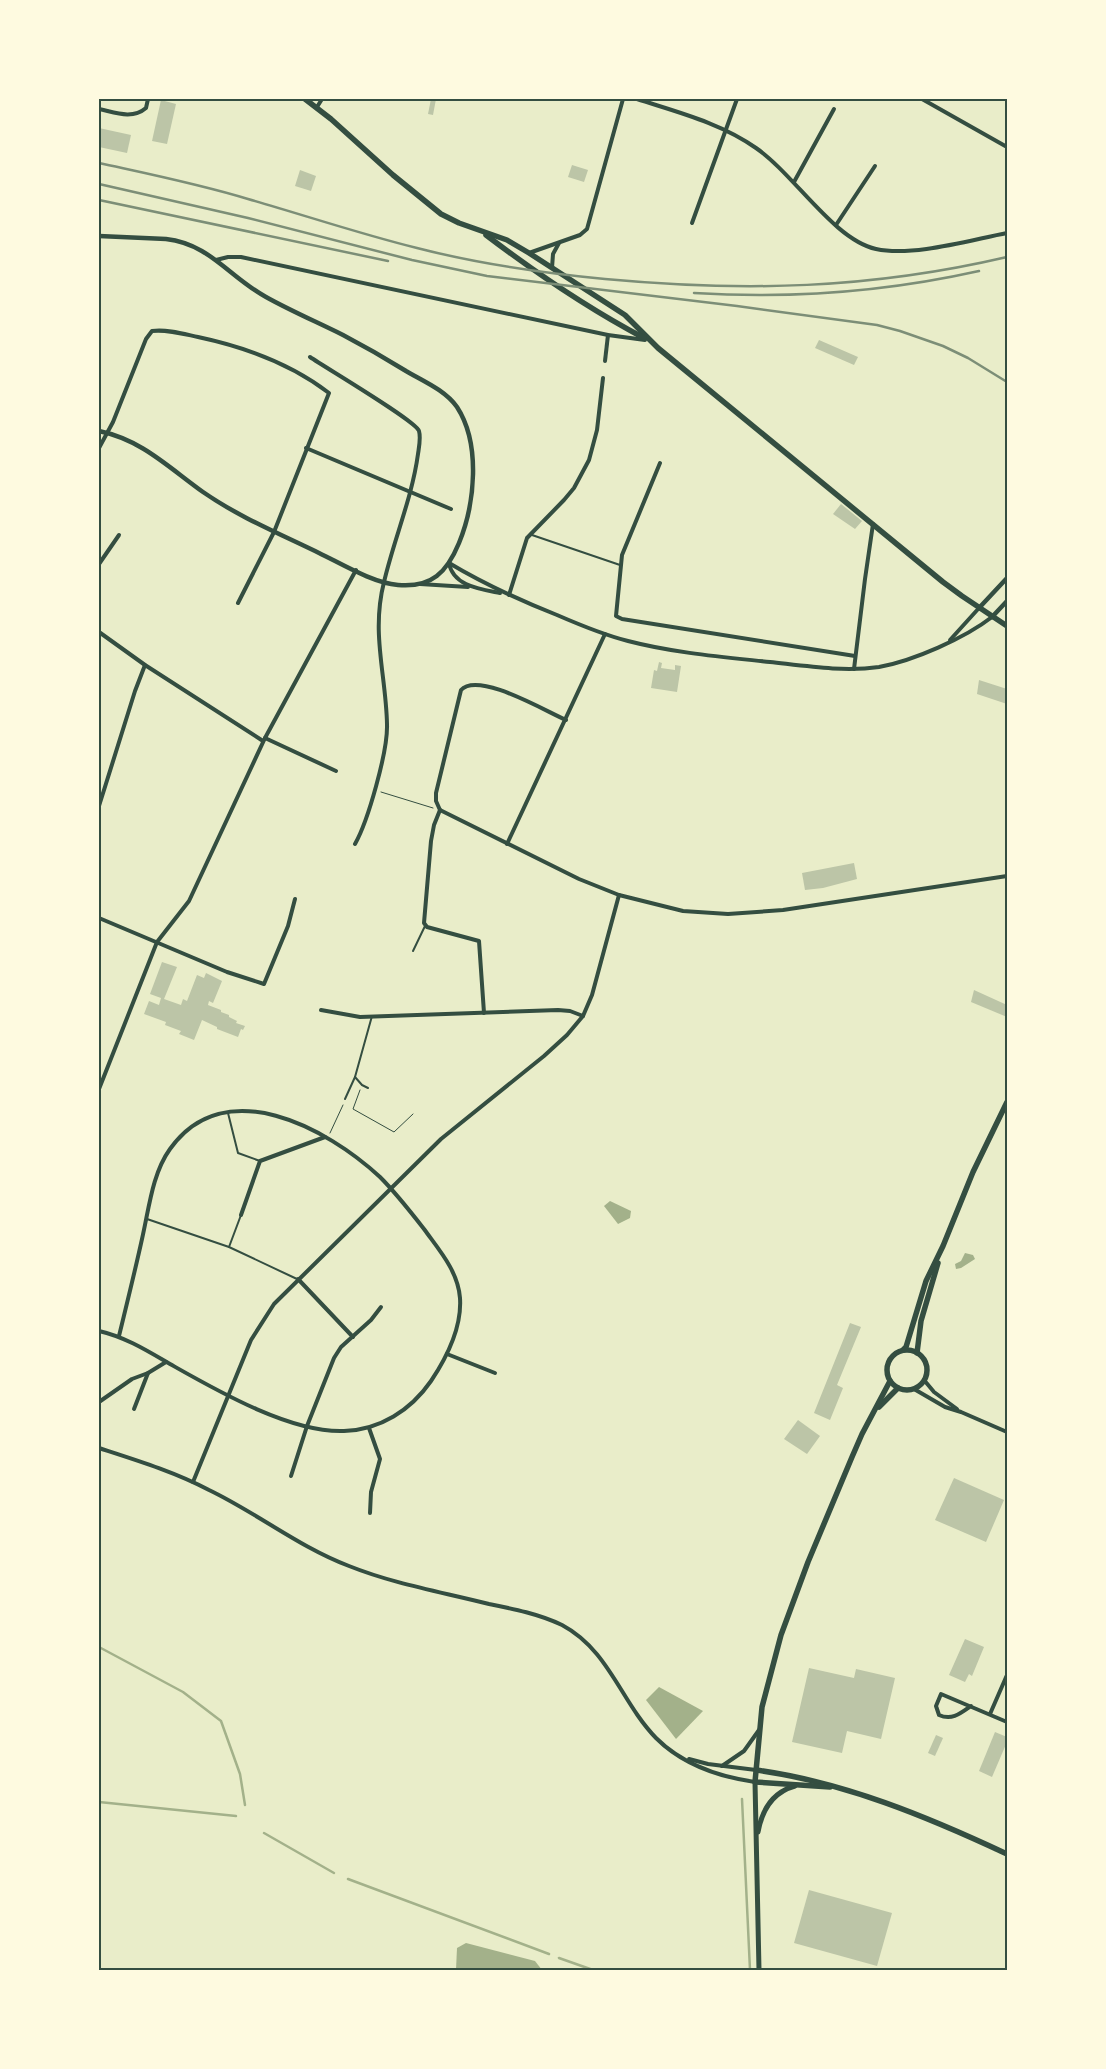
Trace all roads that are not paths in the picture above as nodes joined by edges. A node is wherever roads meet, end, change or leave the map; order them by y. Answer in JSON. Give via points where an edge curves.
{"nodes":[{"id":1,"x":148,"y":99,"type":"edge"},
{"id":2,"x":305,"y":99,"type":"edge"},
{"id":3,"x":322,"y":99,"type":"edge"},
{"id":4,"x":623,"y":99,"type":"edge"},
{"id":5,"x":637,"y":99,"type":"edge"},
{"id":6,"x":737,"y":99,"type":"edge"},
{"id":7,"x":922,"y":99,"type":"edge"},
{"id":8,"x":317,"y":107,"type":"junction"},
{"id":9,"x":99,"y":109,"type":"edge"},
{"id":10,"x":834,"y":109,"type":"dead end"},
{"id":11,"x":725,"y":130,"type":"junction"},
{"id":12,"x":1007,"y":147,"type":"edge"},
{"id":13,"x":875,"y":166,"type":"dead end"},
{"id":14,"x":794,"y":182,"type":"junction"},
{"id":15,"x":692,"y":223,"type":"dead end"},
{"id":16,"x":836,"y":225,"type":"junction"},
{"id":17,"x":481,"y":231,"type":"junction"},
{"id":18,"x":1007,"y":233,"type":"edge"},
{"id":19,"x":99,"y":236,"type":"edge"},
{"id":20,"x":558,"y":243,"type":"junction"},
{"id":21,"x":529,"y":252,"type":"junction"},
{"id":22,"x":216,"y":260,"type":"junction"},
{"id":23,"x":552,"y":268,"type":"junction"},
{"id":24,"x":608,"y":335,"type":"junction"},
{"id":25,"x":649,"y":340,"type":"junction"},
{"id":26,"x":310,"y":357,"type":"dead end"},
{"id":27,"x":605,"y":361,"type":"dead end"},
{"id":28,"x":603,"y":378,"type":"dead end"},
{"id":29,"x":99,"y":431,"type":"edge"},
{"id":30,"x":108,"y":433,"type":"junction"},
{"id":31,"x":99,"y":448,"type":"edge"},
{"id":32,"x":306,"y":448,"type":"junction"},
{"id":33,"x":660,"y":463,"type":"dead end"},
{"id":34,"x":411,"y":492,"type":"junction"},
{"id":35,"x":450,"y":509,"type":"dead end"},
{"id":36,"x":874,"y":524,"type":"junction"},
{"id":37,"x":274,"y":532,"type":"junction"},
{"id":38,"x":530,"y":534,"type":"junction"},
{"id":39,"x":119,"y":535,"type":"dead end"},
{"id":40,"x":449,"y":563,"type":"junction"},
{"id":41,"x":99,"y":564,"type":"edge"},
{"id":42,"x":620,"y":565,"type":"junction"},
{"id":43,"x":356,"y":570,"type":"junction"},
{"id":44,"x":1007,"y":578,"type":"edge"},
{"id":45,"x":384,"y":582,"type":"junction"},
{"id":46,"x":419,"y":584,"type":"junction"},
{"id":47,"x":473,"y":587,"type":"junction"},
{"id":48,"x":509,"y":596,"type":"junction"},
{"id":49,"x":1007,"y":601,"type":"edge"},
{"id":50,"x":238,"y":603,"type":"dead end"},
{"id":51,"x":979,"y":608,"type":"junction"},
{"id":52,"x":992,"y":616,"type":"junction"},
{"id":53,"x":1007,"y":626,"type":"edge"},
{"id":54,"x":99,"y":632,"type":"edge"},
{"id":55,"x":605,"y":634,"type":"junction"},
{"id":56,"x":948,"y":641,"type":"junction"},
{"id":57,"x":855,"y":656,"type":"junction"},
{"id":58,"x":145,"y":665,"type":"junction"},
{"id":59,"x":854,"y":669,"type":"junction"},
{"id":60,"x":566,"y":720,"type":"junction"},
{"id":61,"x":264,"y":740,"type":"junction"},
{"id":62,"x":336,"y":771,"type":"dead end"},
{"id":63,"x":99,"y":806,"type":"edge"},
{"id":64,"x":440,"y":810,"type":"junction"},
{"id":65,"x":355,"y":844,"type":"dead end"},
{"id":66,"x":507,"y":844,"type":"junction"},
{"id":67,"x":1007,"y":876,"type":"edge"},
{"id":68,"x":619,"y":895,"type":"junction"},
{"id":69,"x":295,"y":899,"type":"dead end"},
{"id":70,"x":99,"y":918,"type":"edge"},
{"id":71,"x":425,"y":925,"type":"junction"},
{"id":72,"x":157,"y":942,"type":"junction"},
{"id":73,"x":413,"y":951,"type":"dead end"},
{"id":74,"x":321,"y":1010,"type":"dead end"},
{"id":75,"x":484,"y":1013,"type":"junction"},
{"id":76,"x":372,"y":1016,"type":"junction"},
{"id":77,"x":583,"y":1016,"type":"junction"},
{"id":78,"x":355,"y":1077,"type":"junction"},
{"id":79,"x":368,"y":1088,"type":"dead end"},
{"id":80,"x":99,"y":1089,"type":"edge"},
{"id":81,"x":345,"y":1099,"type":"road end"},
{"id":82,"x":1007,"y":1102,"type":"edge"},
{"id":83,"x":228,"y":1112,"type":"junction"},
{"id":84,"x":325,"y":1137,"type":"junction"},
{"id":85,"x":260,"y":1161,"type":"junction"},
{"id":86,"x":390,"y":1188,"type":"junction"},
{"id":87,"x":241,"y":1215,"type":"joint"},
{"id":88,"x":147,"y":1218,"type":"junction"},
{"id":89,"x":943,"y":1246,"type":"junction"},
{"id":90,"x":229,"y":1247,"type":"junction"},
{"id":91,"x":298,"y":1280,"type":"junction"},
{"id":92,"x":381,"y":1307,"type":"dead end"},
{"id":93,"x":99,"y":1330,"type":"edge"},
{"id":94,"x":119,"y":1336,"type":"junction"},
{"id":95,"x":353,"y":1337,"type":"junction"},
{"id":96,"x":903,"y":1350,"type":"junction"},
{"id":97,"x":917,"y":1353,"type":"junction"},
{"id":98,"x":447,"y":1354,"type":"junction"},
{"id":99,"x":166,"y":1362,"type":"junction"},
{"id":100,"x":148,"y":1373,"type":"junction"},
{"id":101,"x":495,"y":1373,"type":"dead end"},
{"id":102,"x":924,"y":1380,"type":"junction"},
{"id":103,"x":890,"y":1381,"type":"junction"},
{"id":104,"x":898,"y":1388,"type":"junction"},
{"id":105,"x":914,"y":1389,"type":"junction"},
{"id":106,"x":228,"y":1394,"type":"junction"},
{"id":107,"x":99,"y":1402,"type":"edge"},
{"id":108,"x":134,"y":1410,"type":"dead end"},
{"id":109,"x":874,"y":1412,"type":"junction"},
{"id":110,"x":961,"y":1412,"type":"junction"},
{"id":111,"x":307,"y":1426,"type":"junction"},
{"id":112,"x":369,"y":1428,"type":"junction"},
{"id":113,"x":1007,"y":1432,"type":"edge"},
{"id":114,"x":99,"y":1448,"type":"edge"},
{"id":115,"x":291,"y":1476,"type":"dead end"},
{"id":116,"x":193,"y":1482,"type":"junction"},
{"id":117,"x":370,"y":1513,"type":"dead end"},
{"id":118,"x":1007,"y":1675,"type":"edge"},
{"id":119,"x":971,"y":1706,"type":"junction"},
{"id":120,"x":990,"y":1714,"type":"junction"},
{"id":121,"x":1007,"y":1722,"type":"edge"},
{"id":122,"x":759,"y":1729,"type":"junction"},
{"id":123,"x":681,"y":1756,"type":"junction"},
{"id":124,"x":722,"y":1766,"type":"junction"},
{"id":125,"x":756,"y":1770,"type":"junction"},
{"id":126,"x":755,"y":1782,"type":"junction"},
{"id":127,"x":795,"y":1786,"type":"junction"},
{"id":128,"x":830,"y":1787,"type":"junction"},
{"id":129,"x":756,"y":1842,"type":"junction"},
{"id":130,"x":1007,"y":1854,"type":"edge"},
{"id":131,"x":759,"y":1970,"type":"edge"}],
"edges":[{"from":1,"to":9,"type":"street","via":[[146,108],[135,114]]},
{"from":2,"to":8,"type":"main road"},
{"from":3,"to":8,"type":"street"},
{"from":4,"to":20,"type":"street","via":[[587,229],[580,236]]},
{"from":5,"to":11,"type":"street"},
{"from":6,"to":11,"type":"street"},
{"from":7,"to":12,"type":"street"},
{"from":8,"to":17,"type":"main road","via":[[434,209],[449,219]]},
{"from":10,"to":14,"type":"street"},
{"from":11,"to":14,"type":"street","via":[[757,148]]},
{"from":11,"to":15,"type":"street"},
{"from":13,"to":16,"type":"street"},
{"from":14,"to":16,"type":"street"},
{"from":16,"to":18,"type":"street","via":[[859,243],[891,252]]},
{"from":17,"to":21,"type":"main road"},
{"from":17,"to":25,"type":"main road","via":[[522,263]]},
{"from":19,"to":22,"type":"street","via":[[177,240],[200,248]]},
{"from":20,"to":21,"type":"street"},
{"from":20,"to":23,"type":"street"},
{"from":21,"to":23,"type":"main road"},
{"from":22,"to":24,"type":"street","via":[[241,257]]},
{"from":22,"to":40,"type":"street","via":[[251,289],[381,356],[436,388],[457,407],[467,432],[473,479],[463,532]]},
{"from":23,"to":25,"type":"main road","via":[[625,315]]},
{"from":24,"to":25,"type":"street"},
{"from":24,"to":27,"type":"street"},
{"from":25,"to":36,"type":"main road"},
{"from":26,"to":34,"type":"street","via":[[418,429],[420,440]]},
{"from":28,"to":38,"type":"street","via":[[597,430],[589,460],[574,488]]},
{"from":29,"to":30,"type":"street"},
{"from":30,"to":31,"type":"street"},
{"from":30,"to":32,"type":"street","via":[[146,339],[152,332],[164,331],[212,340],[277,361],[328,393]]},
{"from":30,"to":37,"type":"street","via":[[142,447],[217,501]]},
{"from":32,"to":34,"type":"street"},
{"from":32,"to":37,"type":"street"},
{"from":33,"to":42,"type":"street","via":[[625,544]]},
{"from":34,"to":35,"type":"street"},
{"from":34,"to":45,"type":"street"},
{"from":36,"to":51,"type":"main road"},
{"from":36,"to":57,"type":"street"},
{"from":37,"to":43,"type":"street"},
{"from":37,"to":50,"type":"street"},
{"from":38,"to":42,"type":"lane"},
{"from":38,"to":48,"type":"street"},
{"from":39,"to":41,"type":"street"},
{"from":40,"to":46,"type":"street","via":[[437,577]]},
{"from":40,"to":47,"type":"street","via":[[454,576]]},
{"from":40,"to":48,"type":"street"},
{"from":42,"to":57,"type":"street","via":[[617,618]]},
{"from":43,"to":45,"type":"street"},
{"from":43,"to":61,"type":"street"},
{"from":44,"to":51,"type":"street"},
{"from":45,"to":46,"type":"street"},
{"from":45,"to":65,"type":"street","via":[[378,645],[387,732],[374,790]]},
{"from":46,"to":47,"type":"street"},
{"from":47,"to":48,"type":"street"},
{"from":48,"to":55,"type":"street"},
{"from":49,"to":52,"type":"street"},
{"from":51,"to":52,"type":"main road"},
{"from":51,"to":56,"type":"street"},
{"from":52,"to":53,"type":"main road"},
{"from":52,"to":56,"type":"street"},
{"from":54,"to":58,"type":"street"},
{"from":55,"to":59,"type":"street","via":[[628,642],[676,650]]},
{"from":55,"to":60,"type":"street"},
{"from":56,"to":59,"type":"street","via":[[911,659]]},
{"from":57,"to":59,"type":"street"},
{"from":58,"to":61,"type":"street"},
{"from":58,"to":63,"type":"street"},
{"from":60,"to":64,"type":"street","via":[[496,688],[474,684],[465,686],[461,690],[436,794]]},
{"from":60,"to":66,"type":"street"},
{"from":61,"to":62,"type":"street"},
{"from":61,"to":72,"type":"street","via":[[190,901]]},
{"from":64,"to":66,"type":"street"},
{"from":64,"to":71,"type":"street","via":[[431,841]]},
{"from":66,"to":68,"type":"street"},
{"from":67,"to":68,"type":"street","via":[[783,910],[728,914],[683,912]]},
{"from":68,"to":77,"type":"street","via":[[592,995]]},
{"from":69,"to":72,"type":"street","via":[[288,926],[264,984]]},
{"from":70,"to":72,"type":"street"},
{"from":71,"to":73,"type":"lane"},
{"from":71,"to":75,"type":"street","via":[[479,940]]},
{"from":72,"to":80,"type":"street"},
{"from":74,"to":76,"type":"street"},
{"from":75,"to":76,"type":"street"},
{"from":75,"to":77,"type":"street","via":[[558,1010]]},
{"from":76,"to":78,"type":"lane"},
{"from":77,"to":86,"type":"street","via":[[555,1047],[448,1133]]},
{"from":78,"to":79,"type":"lane"},
{"from":78,"to":81,"type":"lane"},
{"from":82,"to":89,"type":"main road","via":[[973,1172]]},
{"from":83,"to":84,"type":"street","via":[[266,1112]]},
{"from":83,"to":85,"type":"lane","via":[[238,1153]]},
{"from":83,"to":88,"type":"street","via":[[203,1120],[172,1146],[157,1174]]},
{"from":84,"to":85,"type":"street"},
{"from":84,"to":86,"type":"street","via":[[354,1156]]},
{"from":85,"to":87,"type":"street"},
{"from":86,"to":91,"type":"street"},
{"from":86,"to":98,"type":"street","via":[[446,1259],[455,1278],[460,1297],[459,1314]]},
{"from":87,"to":90,"type":"lane"},
{"from":88,"to":90,"type":"lane"},
{"from":88,"to":94,"type":"street"},
{"from":89,"to":96,"type":"main road","via":[[926,1281]]},
{"from":89,"to":97,"type":"main road","via":[[922,1315]]},
{"from":90,"to":91,"type":"lane"},
{"from":91,"to":95,"type":"street"},
{"from":91,"to":106,"type":"street","via":[[274,1304],[258,1327]]},
{"from":92,"to":95,"type":"street"},
{"from":93,"to":94,"type":"street"},
{"from":94,"to":99,"type":"street"},
{"from":95,"to":111,"type":"street","via":[[334,1358]]},
{"from":96,"to":97,"type":"main road"},
{"from":96,"to":103,"type":"main road","via":[[888,1363]]},
{"from":97,"to":102,"type":"main road","via":[[927,1368]]},
{"from":98,"to":101,"type":"street"},
{"from":98,"to":112,"type":"street","via":[[421,1395],[397,1415]]},
{"from":99,"to":100,"type":"street"},
{"from":99,"to":106,"type":"street"},
{"from":100,"to":107,"type":"street","via":[[132,1379]]},
{"from":100,"to":108,"type":"street"},
{"from":102,"to":105,"type":"main road"},
{"from":102,"to":110,"type":"street"},
{"from":103,"to":104,"type":"main road"},
{"from":103,"to":109,"type":"main road"},
{"from":104,"to":105,"type":"main road"},
{"from":104,"to":109,"type":"main road"},
{"from":105,"to":110,"type":"street","via":[[945,1407]]},
{"from":106,"to":111,"type":"street"},
{"from":106,"to":116,"type":"street"},
{"from":109,"to":122,"type":"main road","via":[[797,1589],[773,1660]]},
{"from":110,"to":113,"type":"street"},
{"from":111,"to":112,"type":"street","via":[[331,1431]]},
{"from":111,"to":115,"type":"street"},
{"from":112,"to":117,"type":"street","via":[[380,1459],[371,1492]]},
{"from":114,"to":116,"type":"street"},
{"from":116,"to":123,"type":"street","via":[[327,1557],[352,1567],[400,1583],[527,1612],[568,1628],[598,1654],[656,1738]]},
{"from":118,"to":120,"type":"street"},
{"from":119,"to":119,"type":"street","via":[[941,1694],[936,1706],[939,1715],[945,1718],[958,1715]]},
{"from":119,"to":120,"type":"street"},
{"from":120,"to":121,"type":"street"},
{"from":122,"to":124,"type":"street","via":[[744,1751]]},
{"from":122,"to":125,"type":"main road"},
{"from":123,"to":124,"type":"street"},
{"from":123,"to":126,"type":"street","via":[[724,1776]]},
{"from":124,"to":125,"type":"street"},
{"from":125,"to":126,"type":"main road"},
{"from":125,"to":128,"type":"main road"},
{"from":126,"to":127,"type":"main road"},
{"from":126,"to":129,"type":"main road"},
{"from":127,"to":128,"type":"main road"},
{"from":127,"to":129,"type":"main road","via":[[785,1788],[773,1797],[762,1818]]},
{"from":128,"to":130,"type":"main road","via":[[916,1813]]},
{"from":129,"to":131,"type":"main road"}]}
